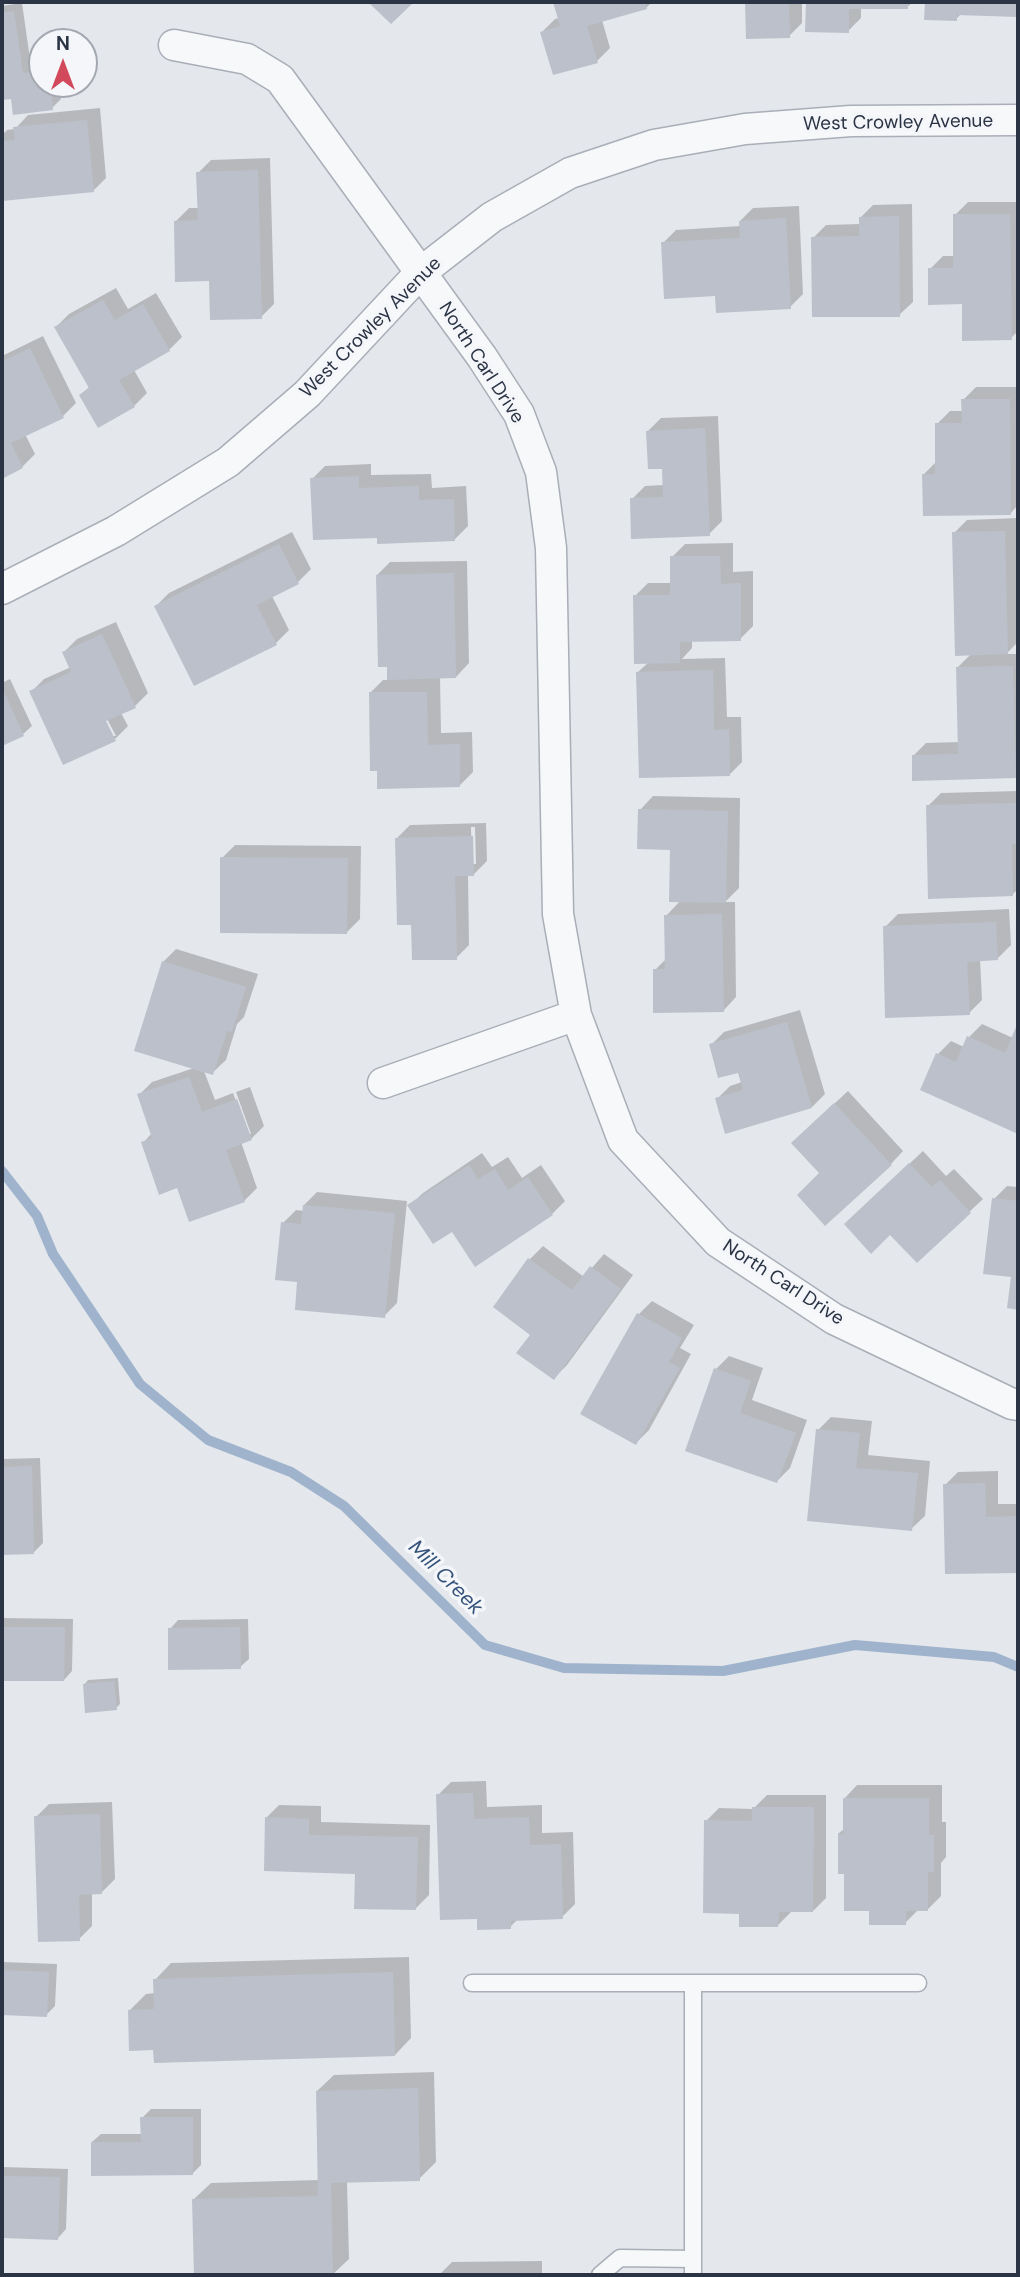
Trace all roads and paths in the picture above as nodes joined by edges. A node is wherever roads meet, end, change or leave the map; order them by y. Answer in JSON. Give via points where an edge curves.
{"nodes":[{"id":1,"x":174,"y":45,"type":"dead end"},
{"id":2,"x":1018,"y":120,"type":"edge"},
{"id":3,"x":420,"y":273,"type":"junction"},
{"id":4,"x":2,"y":589,"type":"edge"},
{"id":5,"x":576,"y":1015,"type":"junction"},
{"id":6,"x":383,"y":1083,"type":"dead end"},
{"id":7,"x":1018,"y":1405,"type":"edge"},
{"id":8,"x":472,"y":1983,"type":"dead end"},
{"id":9,"x":693,"y":1983,"type":"junction"},
{"id":10,"x":918,"y":1983,"type":"dead end"},
{"id":11,"x":693,"y":2267,"type":"edge"},
{"id":12,"x":600,"y":2275,"type":"edge"}],
"edges":[{"from":1,"to":3,"type":"street","name":"North Carl Drive","via":[[247,59],[280,79]]},
{"from":2,"to":3,"type":"street","name":"West Crowley Avenue","via":[[824,123],[744,129],[654,145],[570,173],[492,217]]},
{"from":3,"to":4,"type":"street","name":"West Crowley Avenue","via":[[307,394],[228,462],[116,531]]},
{"from":3,"to":5,"type":"street","name":"North Carl Drive","via":[[519,414],[541,472],[551,548],[558,914]]},
{"from":5,"to":6,"type":"street"},
{"from":5,"to":7,"type":"street","name":"North Carl Drive","via":[[622,1140],[718,1242],[834,1319]]},
{"from":8,"to":9,"type":"lane"},
{"from":9,"to":10,"type":"lane"},
{"from":9,"to":11,"type":"lane"},
{"from":11,"to":12,"type":"lane","via":[[620,2258]]}]}
